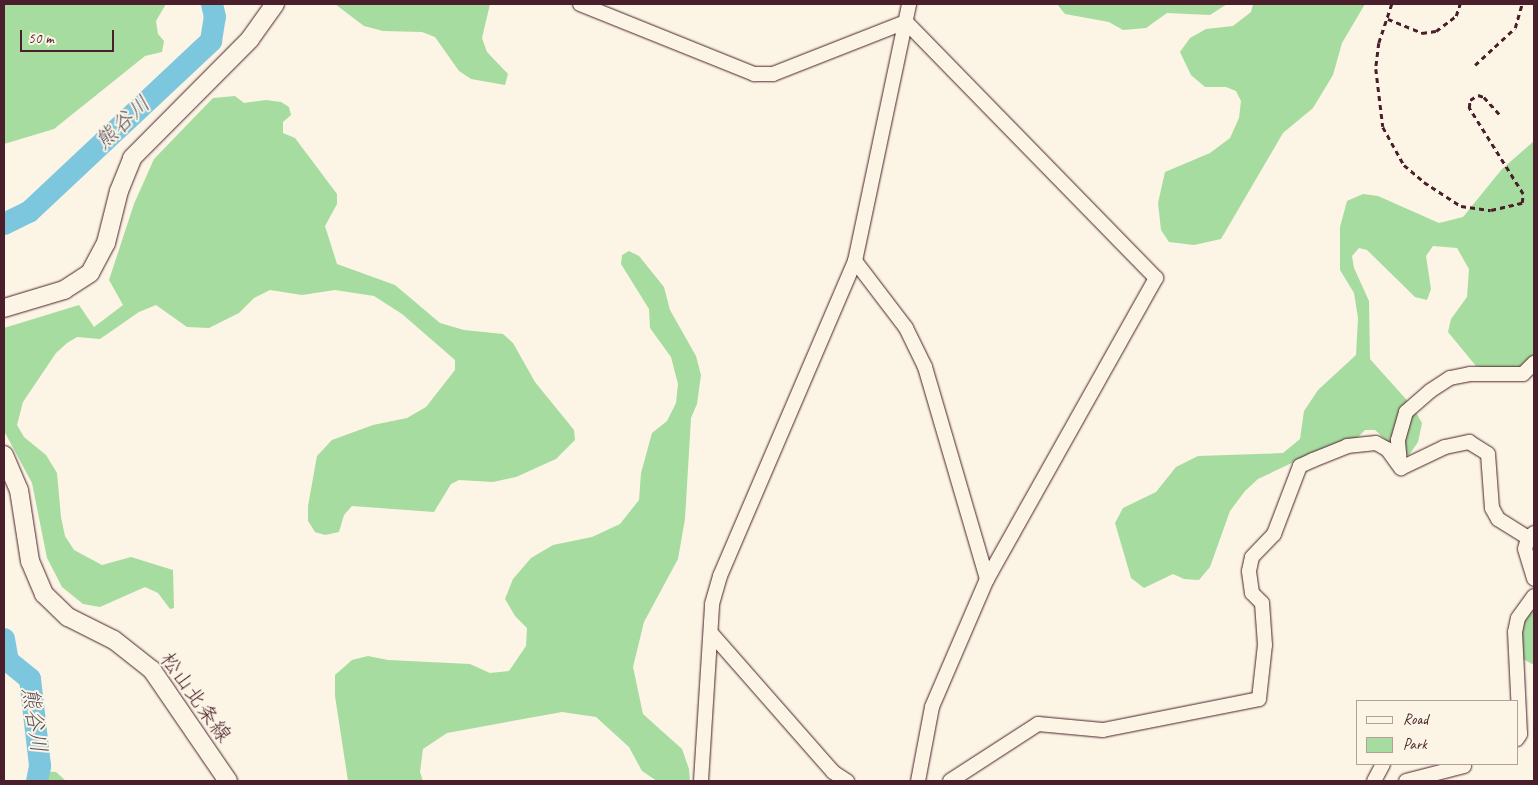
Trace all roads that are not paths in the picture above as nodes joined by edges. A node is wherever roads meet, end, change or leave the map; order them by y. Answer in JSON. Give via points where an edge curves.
{"nodes":[{"id":1,"x":275,"y":4,"type":"edge"},
{"id":2,"x":580,"y":4,"type":"edge"},
{"id":3,"x":909,"y":4,"type":"edge"},
{"id":4,"x":906,"y":22,"type":"junction"},
{"id":5,"x":855,"y":261,"type":"junction"},
{"id":6,"x":4,"y":308,"type":"edge"},
{"id":7,"x":1534,"y":363,"type":"edge"},
{"id":8,"x":4,"y":455,"type":"edge"},
{"id":9,"x":1401,"y":468,"type":"junction"},
{"id":10,"x":1531,"y":535,"type":"edge"},
{"id":11,"x":987,"y":579,"type":"junction"},
{"id":12,"x":1534,"y":579,"type":"edge"},
{"id":13,"x":1534,"y":596,"type":"edge"},
{"id":14,"x":711,"y":634,"type":"junction"},
{"id":15,"x":1518,"y":737,"type":"edge"},
{"id":16,"x":1382,"y":765,"type":"edge"},
{"id":17,"x":1467,"y":765,"type":"edge"},
{"id":18,"x":228,"y":781,"type":"edge"},
{"id":19,"x":701,"y":781,"type":"edge"},
{"id":20,"x":847,"y":781,"type":"edge"},
{"id":21,"x":918,"y":781,"type":"edge"},
{"id":22,"x":950,"y":781,"type":"edge"},
{"id":23,"x":1374,"y":781,"type":"edge"},
{"id":24,"x":1406,"y":781,"type":"edge"},
{"id":25,"x":1456,"y":781,"type":"edge"}],
"edges":[{"from":1,"to":6,"type":"main road","via":[[250,39],[132,158],[119,191],[106,243],[90,273],[64,290]]},
{"from":2,"to":4,"type":"street","via":[[754,74],[773,74]]},
{"from":3,"to":4,"type":"street"},
{"from":4,"to":5,"type":"street"},
{"from":4,"to":11,"type":"street","via":[[1156,278]]},
{"from":5,"to":11,"type":"street","via":[[906,328],[925,367]]},
{"from":5,"to":14,"type":"street","via":[[720,576],[712,604]]},
{"from":7,"to":9,"type":"street","via":[[1523,374],[1470,374],[1450,378],[1430,391],[1406,412],[1402,422],[1398,456]]},
{"from":8,"to":18,"type":"main road","name":"松山北条線","via":[[19,490],[30,561],[44,594],[68,617],[114,640],[152,670]]},
{"from":9,"to":10,"type":"street","via":[[1445,447],[1469,442],[1480,446],[1488,454],[1491,465],[1492,508],[1498,519]]},
{"from":9,"to":22,"type":"street","via":[[1387,449],[1365,442],[1300,466],[1274,534],[1252,557],[1249,571],[1252,593],[1262,603],[1265,645],[1259,699],[1103,730],[1038,724]]},
{"from":10,"to":12,"type":"street","via":[[1525,549]]},
{"from":11,"to":21,"type":"street","via":[[932,706]]},
{"from":13,"to":15,"type":"street","via":[[1518,618],[1515,632]]},
{"from":14,"to":19,"type":"street"},
{"from":14,"to":20,"type":"street","via":[[833,772]]},
{"from":16,"to":23,"type":"street"},
{"from":17,"to":24,"type":"street"},
{"from":17,"to":25,"type":"street"}]}
